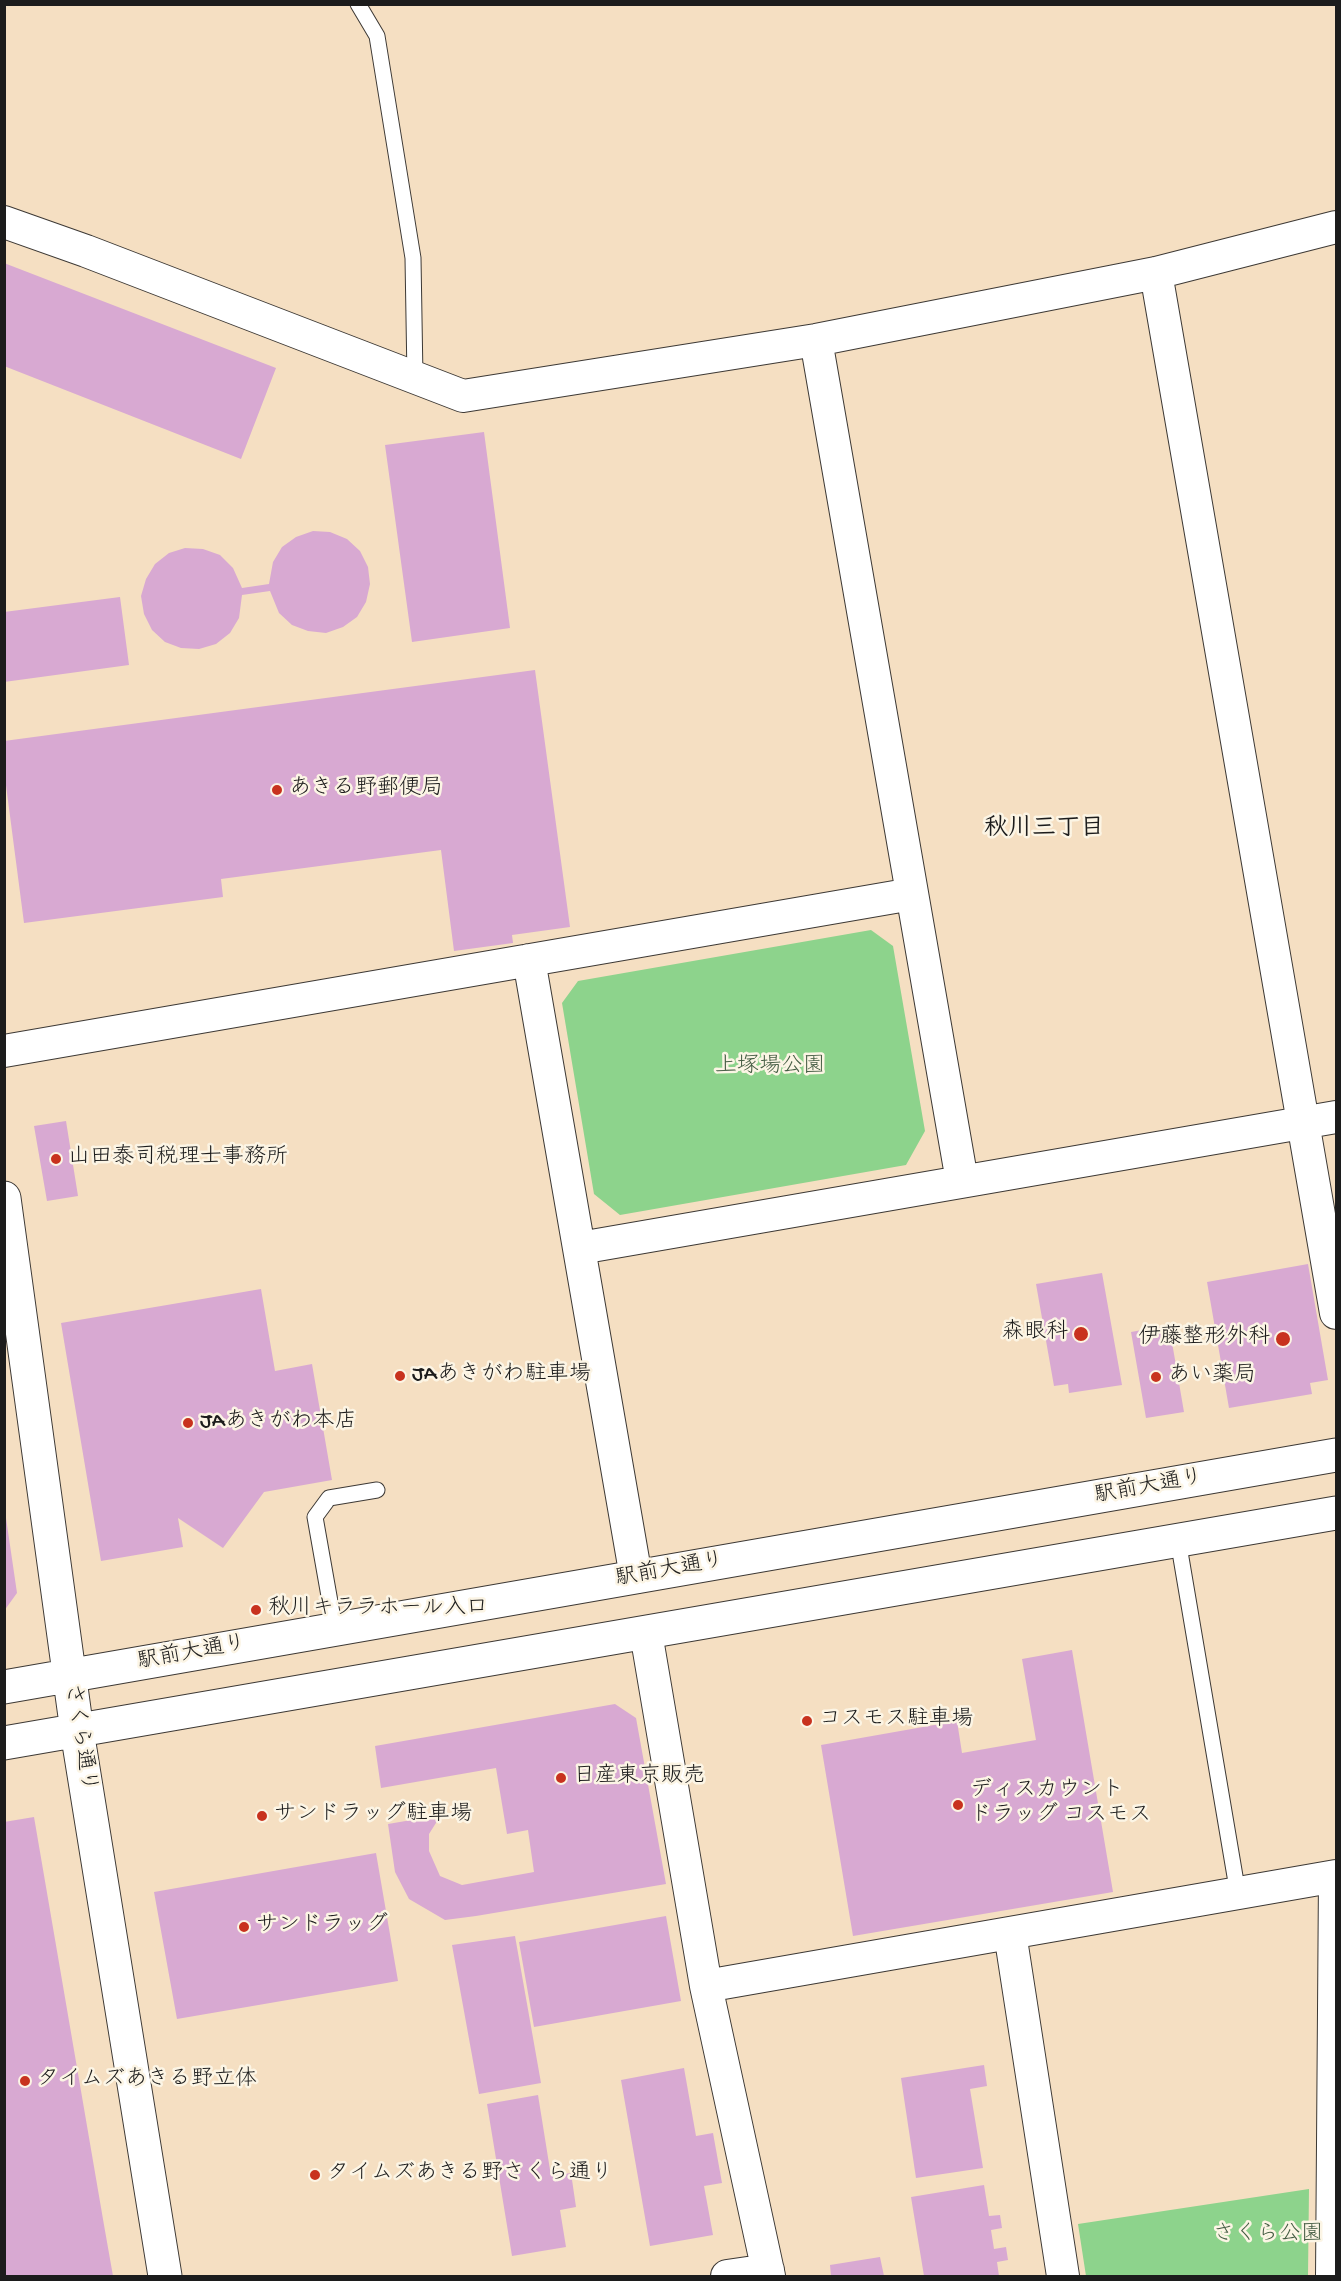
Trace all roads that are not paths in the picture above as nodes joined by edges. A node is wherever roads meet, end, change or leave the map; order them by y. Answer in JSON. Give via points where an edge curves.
{"nodes":[{"id":1,"x":358,"y":4,"type":"edge"},
{"id":2,"x":4,"y":222,"type":"edge"},
{"id":3,"x":1336,"y":227,"type":"edge"},
{"id":4,"x":1156,"y":273,"type":"junction"},
{"id":5,"x":816,"y":340,"type":"junction"},
{"id":6,"x":415,"y":378,"type":"junction"},
{"id":7,"x":912,"y":894,"type":"junction"},
{"id":8,"x":529,"y":960,"type":"junction"},
{"id":9,"x":4,"y":1051,"type":"edge"},
{"id":10,"x":1336,"y":1116,"type":"edge"},
{"id":11,"x":1304,"y":1122,"type":"junction"},
{"id":12,"x":962,"y":1181,"type":"junction"},
{"id":13,"x":4,"y":1198,"type":"edge"},
{"id":14,"x":580,"y":1248,"type":"junction"},
{"id":15,"x":1336,"y":1313,"type":"edge"},
{"id":16,"x":1336,"y":1455,"type":"edge"},
{"id":17,"x":377,"y":1490,"type":"dead end"},
{"id":18,"x":1336,"y":1513,"type":"edge"},
{"id":19,"x":1178,"y":1540,"type":"junction"},
{"id":20,"x":636,"y":1577,"type":"junction"},
{"id":21,"x":335,"y":1630,"type":"junction"},
{"id":22,"x":646,"y":1633,"type":"junction"},
{"id":23,"x":69,"y":1676,"type":"junction"},
{"id":24,"x":4,"y":1687,"type":"edge"},
{"id":25,"x":77,"y":1731,"type":"junction"},
{"id":26,"x":4,"y":1743,"type":"edge"},
{"id":27,"x":1336,"y":1877,"type":"edge"},
{"id":28,"x":1238,"y":1894,"type":"junction"},
{"id":29,"x":1010,"y":1933,"type":"junction"},
{"id":30,"x":706,"y":1986,"type":"junction"},
{"id":31,"x":768,"y":2273,"type":"edge"},
{"id":32,"x":165,"y":2277,"type":"edge"},
{"id":33,"x":727,"y":2277,"type":"edge"},
{"id":34,"x":1064,"y":2277,"type":"edge"},
{"id":35,"x":1332,"y":2277,"type":"edge"}],
"edges":[{"from":1,"to":6,"type":"lane","via":[[377,36],[413,258]]},
{"from":2,"to":6,"type":"street"},
{"from":3,"to":4,"type":"street"},
{"from":4,"to":5,"type":"street"},
{"from":4,"to":11,"type":"street"},
{"from":5,"to":6,"type":"street","via":[[463,396]]},
{"from":5,"to":7,"type":"street"},
{"from":7,"to":8,"type":"street"},
{"from":7,"to":12,"type":"street"},
{"from":8,"to":9,"type":"street"},
{"from":8,"to":14,"type":"street"},
{"from":10,"to":11,"type":"street"},
{"from":11,"to":12,"type":"street"},
{"from":11,"to":15,"type":"street"},
{"from":12,"to":14,"type":"street"},
{"from":13,"to":23,"type":"street","name":"さくら通り"},
{"from":14,"to":20,"type":"street"},
{"from":16,"to":20,"type":"street","name":"駅前大通り"},
{"from":17,"to":21,"type":"lane","via":[[329,1498],[315,1517]]},
{"from":18,"to":19,"type":"street"},
{"from":19,"to":22,"type":"street"},
{"from":19,"to":28,"type":"lane"},
{"from":20,"to":21,"type":"street","name":"駅前大通り"},
{"from":21,"to":23,"type":"street","name":"駅前大通り"},
{"from":22,"to":25,"type":"street"},
{"from":22,"to":30,"type":"street"},
{"from":23,"to":24,"type":"street","name":"駅前大通り"},
{"from":23,"to":25,"type":"street","name":"さくら通り"},
{"from":25,"to":26,"type":"street"},
{"from":25,"to":32,"type":"street","name":"さくら通り"},
{"from":27,"to":28,"type":"street"},
{"from":27,"to":35,"type":"street"},
{"from":28,"to":29,"type":"street"},
{"from":29,"to":30,"type":"street"},
{"from":29,"to":34,"type":"street"},
{"from":30,"to":31,"type":"street"},
{"from":31,"to":33,"type":"street"}]}
